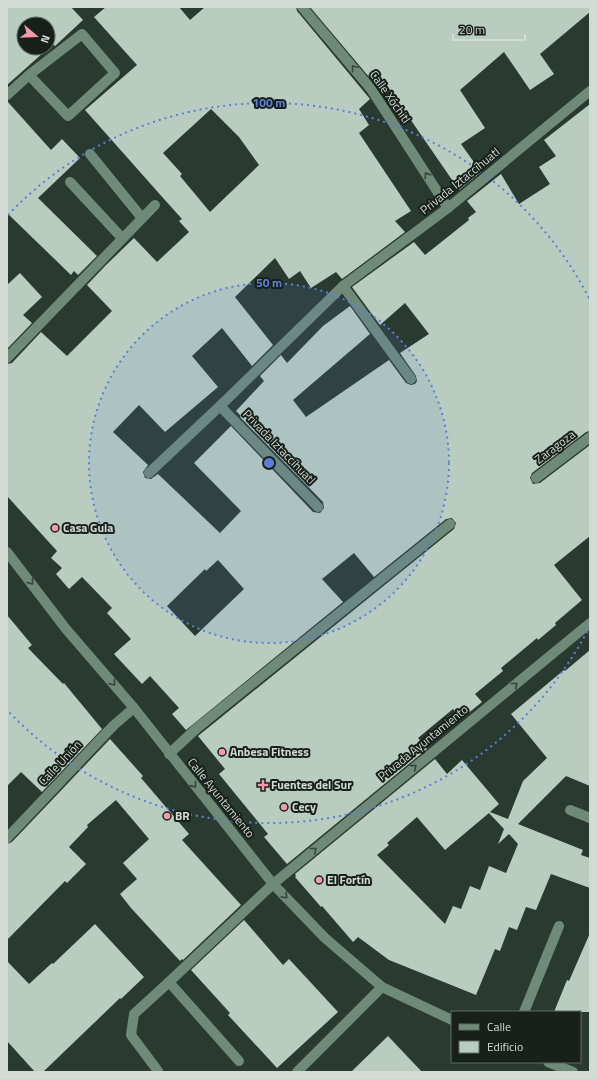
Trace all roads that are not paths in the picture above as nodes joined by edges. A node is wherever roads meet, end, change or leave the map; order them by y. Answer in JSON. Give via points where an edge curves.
{"nodes":[{"id":1,"x":302,"y":7,"type":"edge"},
{"id":2,"x":29,"y":75,"type":"junction"},
{"id":3,"x":590,"y":91,"type":"edge"},
{"id":4,"x":7,"y":95,"type":"edge"},
{"id":5,"x":90,"y":154,"type":"dead end"},
{"id":6,"x":70,"y":182,"type":"dead end"},
{"id":7,"x":155,"y":205,"type":"dead end"},
{"id":8,"x":448,"y":208,"type":"junction"},
{"id":9,"x":142,"y":218,"type":"junction"},
{"id":10,"x":122,"y":238,"type":"junction"},
{"id":11,"x":343,"y":286,"type":"junction"},
{"id":12,"x":7,"y":358,"type":"edge"},
{"id":13,"x":411,"y":379,"type":"dead end"},
{"id":14,"x":220,"y":406,"type":"junction"},
{"id":15,"x":590,"y":437,"type":"edge"},
{"id":16,"x":149,"y":472,"type":"dead end"},
{"id":17,"x":536,"y":478,"type":"dead end"},
{"id":18,"x":318,"y":507,"type":"dead end"},
{"id":19,"x":450,"y":524,"type":"dead end"},
{"id":20,"x":7,"y":552,"type":"edge"},
{"id":21,"x":590,"y":623,"type":"edge"},
{"id":22,"x":134,"y":708,"type":"junction"},
{"id":23,"x":169,"y":754,"type":"junction"},
{"id":24,"x":570,"y":810,"type":"dead end"},
{"id":25,"x":590,"y":818,"type":"edge"},
{"id":26,"x":7,"y":838,"type":"edge"},
{"id":27,"x":273,"y":884,"type":"junction"},
{"id":28,"x":559,"y":926,"type":"dead end"},
{"id":29,"x":169,"y":982,"type":"junction"},
{"id":30,"x":382,"y":987,"type":"junction"},
{"id":31,"x":524,"y":1011,"type":"edge"},
{"id":32,"x":451,"y":1020,"type":"edge"},
{"id":33,"x":239,"y":1061,"type":"dead end"},
{"id":34,"x":550,"y":1063,"type":"edge"},
{"id":35,"x":158,"y":1071,"type":"edge"},
{"id":36,"x":297,"y":1072,"type":"edge"},
{"id":37,"x":573,"y":1072,"type":"edge"}],
"edges":[{"from":8,"to":1,"type":"street","name":"Calle Xóchitl","one_way":true,"via":[[371,89]]},
{"from":2,"to":2,"type":"street","via":[[68,116],[115,73],[82,34]]},
{"from":2,"to":4,"type":"street"},
{"from":3,"to":8,"type":"street","name":"Privada Iztaccíhuatl"},
{"from":5,"to":9,"type":"street"},
{"from":6,"to":10,"type":"street"},
{"from":7,"to":9,"type":"street"},
{"from":8,"to":11,"type":"street","name":"Privada Iztaccíhuatl"},
{"from":9,"to":10,"type":"street"},
{"from":10,"to":12,"type":"street"},
{"from":11,"to":13,"type":"street"},
{"from":11,"to":14,"type":"street","name":"Privada Iztaccíhuatl"},
{"from":14,"to":16,"type":"street","name":"Privada Iztaccíhuatl"},
{"from":14,"to":18,"type":"street","name":"Privada Iztaccíhuatl"},
{"from":15,"to":17,"type":"street","name":"Zaragoza"},
{"from":19,"to":23,"type":"street","via":[[197,728]]},
{"from":20,"to":22,"type":"street","name":"Calle Ayuntamiento","one_way":true,"via":[[66,628]]},
{"from":27,"to":21,"type":"street","name":"Privada Ayuntamiento","one_way":true},
{"from":22,"to":23,"type":"street","name":"Calle Ayuntamiento"},
{"from":22,"to":26,"type":"street","name":"Calle Unión","via":[[114,725]]},
{"from":23,"to":27,"type":"street","name":"Calle Ayuntamiento","one_way":true},
{"from":24,"to":25,"type":"street"},
{"from":27,"to":29,"type":"street","name":"Privada Ayuntamiento"},
{"from":27,"to":30,"type":"street","name":"Calle Ayuntamiento","one_way":true,"via":[[325,938]]},
{"from":28,"to":31,"type":"street"},
{"from":29,"to":33,"type":"street"},
{"from":29,"to":35,"type":"street","name":"Privada Ayuntamiento","via":[[134,1014],[131,1035]]},
{"from":30,"to":32,"type":"street","name":"Calle Ayuntamiento"},
{"from":30,"to":36,"type":"street"},
{"from":34,"to":37,"type":"street"}]}
